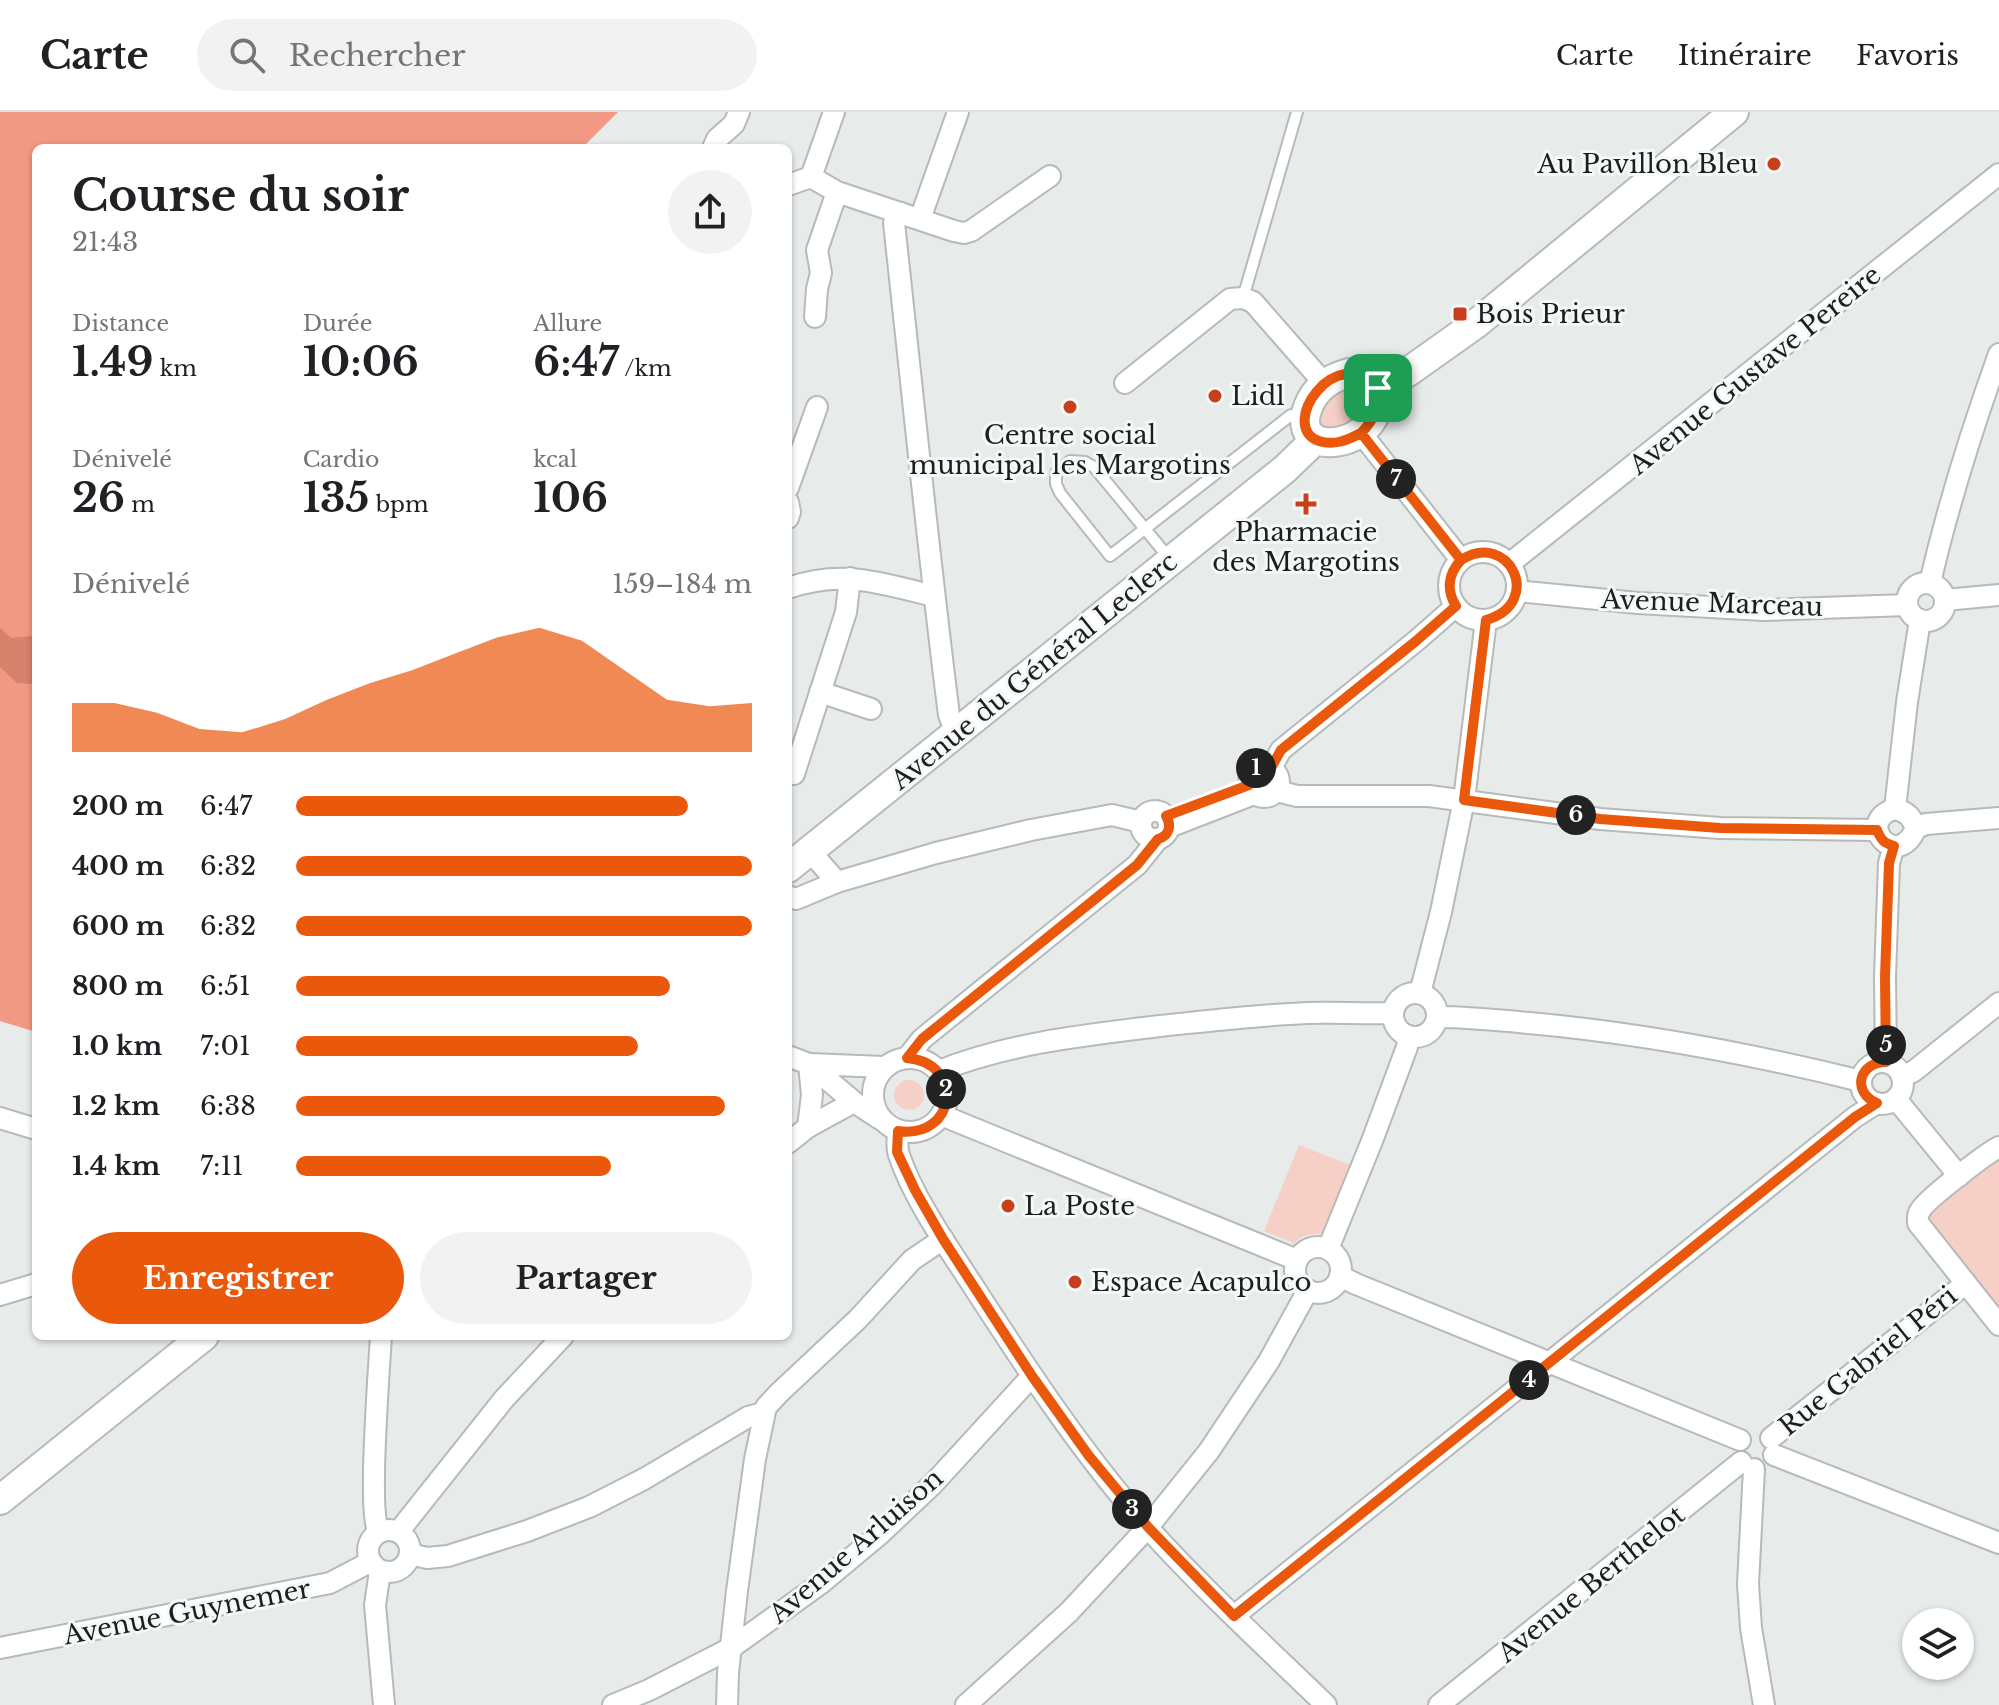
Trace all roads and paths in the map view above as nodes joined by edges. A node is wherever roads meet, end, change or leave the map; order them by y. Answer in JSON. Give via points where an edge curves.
{"nodes":[{"id":1,"x":739,"y":112,"type":"edge"},
{"id":2,"x":834,"y":112,"type":"edge"},
{"id":3,"x":958,"y":112,"type":"edge"},
{"id":4,"x":1297,"y":112,"type":"edge"},
{"id":5,"x":1734,"y":112,"type":"edge"},
{"id":6,"x":715,"y":144,"type":"edge"},
{"id":7,"x":1999,"y":174,"type":"edge"},
{"id":8,"x":1050,"y":176,"type":"dead end"},
{"id":9,"x":811,"y":177,"type":"junction"},
{"id":10,"x":792,"y":184,"type":"edge"},
{"id":11,"x":837,"y":192,"type":"junction"},
{"id":12,"x":910,"y":216,"type":"junction"},
{"id":13,"x":1243,"y":298,"type":"junction"},
{"id":14,"x":815,"y":317,"type":"dead end"},
{"id":15,"x":1999,"y":354,"type":"edge"},
{"id":16,"x":1125,"y":383,"type":"dead end"},
{"id":17,"x":1323,"y":385,"type":"junction"},
{"id":18,"x":1378,"y":388,"type":"junction"},
{"id":19,"x":817,"y":407,"type":"dead end"},
{"id":20,"x":1309,"y":430,"type":"junction"},
{"id":21,"x":1361,"y":433,"type":"junction"},
{"id":22,"x":792,"y":477,"type":"edge"},
{"id":23,"x":1145,"y":529,"type":"junction"},
{"id":24,"x":1461,"y":560,"type":"junction"},
{"id":25,"x":1171,"y":561,"type":"junction"},
{"id":26,"x":1509,"y":564,"type":"junction"},
{"id":27,"x":850,"y":578,"type":"junction"},
{"id":28,"x":1930,"y":583,"type":"junction"},
{"id":29,"x":792,"y":587,"type":"edge"},
{"id":30,"x":1517,"y":591,"type":"junction"},
{"id":31,"x":1999,"y":595,"type":"edge"},
{"id":32,"x":934,"y":596,"type":"junction"},
{"id":33,"x":1945,"y":600,"type":"junction"},
{"id":34,"x":1456,"y":606,"type":"junction"},
{"id":35,"x":1914,"y":613,"type":"junction"},
{"id":36,"x":1486,"y":620,"type":"junction"},
{"id":37,"x":820,"y":692,"type":"junction"},
{"id":38,"x":871,"y":709,"type":"dead end"},
{"id":39,"x":956,"y":733,"type":"junction"},
{"id":40,"x":1271,"y":768,"type":"junction"},
{"id":41,"x":794,"y":774,"type":"dead end"},
{"id":42,"x":1252,"y":790,"type":"junction"},
{"id":43,"x":1277,"y":791,"type":"junction"},
{"id":44,"x":1464,"y":800,"type":"junction"},
{"id":45,"x":1895,"y":809,"type":"junction"},
{"id":46,"x":1999,"y":818,"type":"edge"},
{"id":47,"x":1164,"y":827,"type":"junction"},
{"id":48,"x":1916,"y":828,"type":"junction"},
{"id":49,"x":1877,"y":830,"type":"junction"},
{"id":50,"x":1894,"y":846,"type":"junction"},
{"id":51,"x":799,"y":859,"type":"edge"},
{"id":52,"x":837,"y":882,"type":"junction"},
{"id":53,"x":792,"y":898,"type":"edge"},
{"id":54,"x":1420,"y":993,"type":"junction"},
{"id":55,"x":1999,"y":1003,"type":"edge"},
{"id":56,"x":1393,"y":1013,"type":"junction"},
{"id":57,"x":1437,"y":1017,"type":"junction"},
{"id":58,"x":1409,"y":1036,"type":"junction"},
{"id":59,"x":792,"y":1058,"type":"edge"},
{"id":60,"x":907,"y":1058,"type":"junction"},
{"id":61,"x":1886,"y":1062,"type":"junction"},
{"id":62,"x":809,"y":1064,"type":"junction"},
{"id":63,"x":884,"y":1067,"type":"junction"},
{"id":64,"x":939,"y":1071,"type":"junction"},
{"id":65,"x":1902,"y":1077,"type":"junction"},
{"id":66,"x":1861,"y":1081,"type":"junction"},
{"id":67,"x":1886,"y":1101,"type":"junction"},
{"id":68,"x":854,"y":1102,"type":"junction"},
{"id":69,"x":941,"y":1115,"type":"junction"},
{"id":70,"x":0,"y":1118,"type":"edge"},
{"id":71,"x":891,"y":1126,"type":"junction"},
{"id":72,"x":808,"y":1127,"type":"junction"},
{"id":73,"x":32,"y":1128,"type":"edge"},
{"id":74,"x":792,"y":1140,"type":"edge"},
{"id":75,"x":1999,"y":1147,"type":"edge"},
{"id":76,"x":1959,"y":1176,"type":"junction"},
{"id":77,"x":943,"y":1239,"type":"junction"},
{"id":78,"x":1328,"y":1249,"type":"junction"},
{"id":79,"x":1297,"y":1260,"type":"junction"},
{"id":80,"x":1340,"y":1276,"type":"junction"},
{"id":81,"x":1965,"y":1284,"type":"junction"},
{"id":82,"x":32,"y":1285,"type":"edge"},
{"id":83,"x":1308,"y":1290,"type":"junction"},
{"id":84,"x":0,"y":1295,"type":"edge"},
{"id":85,"x":1999,"y":1325,"type":"edge"},
{"id":86,"x":199,"y":1340,"type":"edge"},
{"id":87,"x":381,"y":1340,"type":"edge"},
{"id":88,"x":559,"y":1340,"type":"edge"},
{"id":89,"x":1551,"y":1362,"type":"junction"},
{"id":90,"x":1032,"y":1376,"type":"junction"},
{"id":91,"x":763,"y":1413,"type":"junction"},
{"id":92,"x":1740,"y":1440,"type":"junction"},
{"id":93,"x":1773,"y":1446,"type":"junction"},
{"id":94,"x":1748,"y":1465,"type":"junction"},
{"id":95,"x":0,"y":1500,"type":"edge"},
{"id":96,"x":1148,"y":1527,"type":"junction"},
{"id":97,"x":378,"y":1533,"type":"junction"},
{"id":98,"x":400,"y":1533,"type":"junction"},
{"id":99,"x":1999,"y":1543,"type":"edge"},
{"id":100,"x":410,"y":1554,"type":"junction"},
{"id":101,"x":375,"y":1566,"type":"junction"},
{"id":102,"x":1234,"y":1616,"type":"junction"},
{"id":103,"x":0,"y":1648,"type":"edge"},
{"id":104,"x":731,"y":1648,"type":"junction"},
{"id":105,"x":384,"y":1705,"type":"edge"},
{"id":106,"x":613,"y":1705,"type":"edge"},
{"id":107,"x":727,"y":1705,"type":"edge"},
{"id":108,"x":966,"y":1705,"type":"edge"},
{"id":109,"x":1326,"y":1705,"type":"edge"},
{"id":110,"x":1439,"y":1705,"type":"edge"},
{"id":111,"x":1764,"y":1705,"type":"edge"}],
"edges":[{"from":1,"to":6,"type":"street"},
{"from":2,"to":9,"type":"street"},
{"from":3,"to":12,"type":"street"},
{"from":4,"to":13,"type":"lane"},
{"from":5,"to":18,"type":"street","via":[[1477,323]]},
{"from":7,"to":26,"type":"street","name":"Avenue Gustave Pereire"},
{"from":8,"to":12,"type":"street","via":[[964,233]]},
{"from":9,"to":10,"type":"street"},
{"from":9,"to":11,"type":"street"},
{"from":11,"to":12,"type":"street"},
{"from":11,"to":14,"type":"street","via":[[817,250],[821,273]]},
{"from":12,"to":32,"type":"street","via":[[894,223]]},
{"from":13,"to":16,"type":"street","via":[[1230,299]]},
{"from":13,"to":17,"type":"street","via":[[1253,302]]},
{"from":15,"to":28,"type":"street"},
{"from":17,"to":18,"type":"street","via":[[1349,373],[1367,376]]},
{"from":17,"to":20,"type":"street","via":[[1311,400]]},
{"from":18,"to":21,"type":"street","via":[[1375,415]]},
{"from":19,"to":22,"type":"street"},
{"from":20,"to":21,"type":"street","via":[[1329,443]]},
{"from":20,"to":23,"type":"lane","via":[[1291,415]]},
{"from":20,"to":25,"type":"street","name":"Avenue du Général Leclerc","via":[[1285,469]]},
{"from":21,"to":24,"type":"street"},
{"from":23,"to":23,"type":"lane","via":[[1094,467],[1070,461],[1056,473],[1060,493],[1110,556]]},
{"from":23,"to":25,"type":"lane"},
{"from":24,"to":26,"type":"street","via":[[1486,552]]},
{"from":24,"to":34,"type":"street","via":[[1449,582]]},
{"from":25,"to":39,"type":"street","name":"Avenue du Général Leclerc"},
{"from":26,"to":30,"type":"street"},
{"from":27,"to":29,"type":"street"},
{"from":27,"to":32,"type":"street"},
{"from":27,"to":37,"type":"street","via":[[846,612]]},
{"from":28,"to":33,"type":"street"},
{"from":28,"to":35,"type":"street","via":[[1911,591]]},
{"from":30,"to":35,"type":"street","name":"Avenue Marceau","via":[[1764,610]]},
{"from":30,"to":36,"type":"street","via":[[1506,610]]},
{"from":31,"to":33,"type":"street"},
{"from":32,"to":39,"type":"street","via":[[949,715]]},
{"from":33,"to":35,"type":"street","via":[[1935,619]]},
{"from":34,"to":36,"type":"street","via":[[1469,617]]},
{"from":34,"to":40,"type":"street","via":[[1281,750]]},
{"from":35,"to":45,"type":"street"},
{"from":36,"to":44,"type":"street"},
{"from":37,"to":38,"type":"street"},
{"from":37,"to":41,"type":"street"},
{"from":39,"to":51,"type":"street","name":"Avenue du Général Leclerc"},
{"from":40,"to":42,"type":"street","via":[[1257,768],[1250,775]]},
{"from":40,"to":43,"type":"street","via":[[1280,781]]},
{"from":42,"to":43,"type":"street","via":[[1264,798]]},
{"from":42,"to":47,"type":"street"},
{"from":43,"to":44,"type":"street","via":[[1297,796]]},
{"from":44,"to":49,"type":"street","via":[[1705,827]]},
{"from":44,"to":54,"type":"street"},
{"from":45,"to":48,"type":"street","via":[[1906,812]]},
{"from":45,"to":49,"type":"street","via":[[1881,816]]},
{"from":46,"to":48,"type":"street"},
{"from":47,"to":52,"type":"street","via":[[1148,838],[1141,822],[1112,815],[936,853]]},
{"from":47,"to":60,"type":"street","via":[[1137,865],[922,1039]]},
{"from":48,"to":50,"type":"street","via":[[1904,844]]},
{"from":49,"to":50,"type":"street","via":[[1880,839]]},
{"from":50,"to":61,"type":"street","via":[[1889,863]]},
{"from":51,"to":52,"type":"street"},
{"from":52,"to":53,"type":"street"},
{"from":54,"to":56,"type":"street","via":[[1399,999]]},
{"from":54,"to":57,"type":"street","via":[[1433,1002]]},
{"from":55,"to":65,"type":"street"},
{"from":56,"to":58,"type":"street","via":[[1396,1027]]},
{"from":56,"to":64,"type":"street","via":[[1308,1013],[1108,1032],[967,1060]]},
{"from":57,"to":58,"type":"street","via":[[1430,1031]]},
{"from":57,"to":66,"type":"street","via":[[1641,1035]]},
{"from":58,"to":78,"type":"street"},
{"from":59,"to":62,"type":"street"},
{"from":60,"to":63,"type":"street"},
{"from":60,"to":64,"type":"street","via":[[930,1063]]},
{"from":61,"to":65,"type":"street"},
{"from":61,"to":66,"type":"street","via":[[1869,1066]]},
{"from":62,"to":63,"type":"street"},
{"from":62,"to":68,"type":"street"},
{"from":62,"to":72,"type":"street"},
{"from":63,"to":71,"type":"street","via":[[872,1100]]},
{"from":64,"to":69,"type":"street","via":[[947,1093]]},
{"from":65,"to":67,"type":"street","via":[[1901,1091]]},
{"from":66,"to":67,"type":"street","via":[[1865,1095]]},
{"from":67,"to":76,"type":"street"},
{"from":67,"to":89,"type":"street","via":[[1855,1117]]},
{"from":68,"to":71,"type":"street"},
{"from":68,"to":72,"type":"street"},
{"from":69,"to":71,"type":"street","via":[[910,1133]]},
{"from":69,"to":79,"type":"street"},
{"from":70,"to":73,"type":"street"},
{"from":71,"to":77,"type":"street","via":[[897,1152]]},
{"from":72,"to":74,"type":"street"},
{"from":75,"to":76,"type":"street"},
{"from":76,"to":81,"type":"street","via":[[1921,1208],[1918,1223]]},
{"from":77,"to":90,"type":"street"},
{"from":77,"to":91,"type":"street","via":[[912,1260]]},
{"from":78,"to":79,"type":"street","via":[[1314,1247]]},
{"from":78,"to":80,"type":"street","via":[[1337,1258]]},
{"from":79,"to":83,"type":"street","via":[[1297,1278]]},
{"from":80,"to":83,"type":"street","via":[[1328,1290]]},
{"from":80,"to":89,"type":"street"},
{"from":81,"to":85,"type":"street"},
{"from":81,"to":93,"type":"street","name":"Rue Gabriel Péri"},
{"from":82,"to":84,"type":"street"},
{"from":83,"to":96,"type":"street","via":[[1209,1451]]},
{"from":86,"to":95,"type":"street"},
{"from":87,"to":97,"type":"street","via":[[375,1424]]},
{"from":88,"to":98,"type":"street","via":[[476,1432]]},
{"from":89,"to":92,"type":"street"},
{"from":89,"to":102,"type":"street"},
{"from":90,"to":96,"type":"street"},
{"from":90,"to":104,"type":"street","name":"Avenue Arluison","via":[[880,1534]]},
{"from":91,"to":100,"type":"street","via":[[589,1507],[448,1556]]},
{"from":91,"to":104,"type":"street"},
{"from":92,"to":93,"type":"street","via":[[1755,1431],[1766,1434]]},
{"from":92,"to":94,"type":"street","via":[[1737,1451]]},
{"from":93,"to":94,"type":"street","via":[[1773,1460],[1765,1467]]},
{"from":93,"to":99,"type":"street"},
{"from":94,"to":110,"type":"street","name":"Avenue Berthelot"},
{"from":94,"to":111,"type":"street","via":[[1748,1584]]},
{"from":96,"to":102,"type":"street"},
{"from":96,"to":108,"type":"street","via":[[1069,1612]]},
{"from":97,"to":98,"type":"street"},
{"from":97,"to":101,"type":"street","via":[[367,1549]]},
{"from":98,"to":100,"type":"street"},
{"from":100,"to":101,"type":"street","via":[[399,1570]]},
{"from":101,"to":103,"type":"street","name":"Avenue Guynemer","via":[[330,1583]]},
{"from":101,"to":105,"type":"street"},
{"from":102,"to":109,"type":"street"},
{"from":104,"to":106,"type":"street","name":"Avenue Arluison"},
{"from":104,"to":107,"type":"street"}]}
